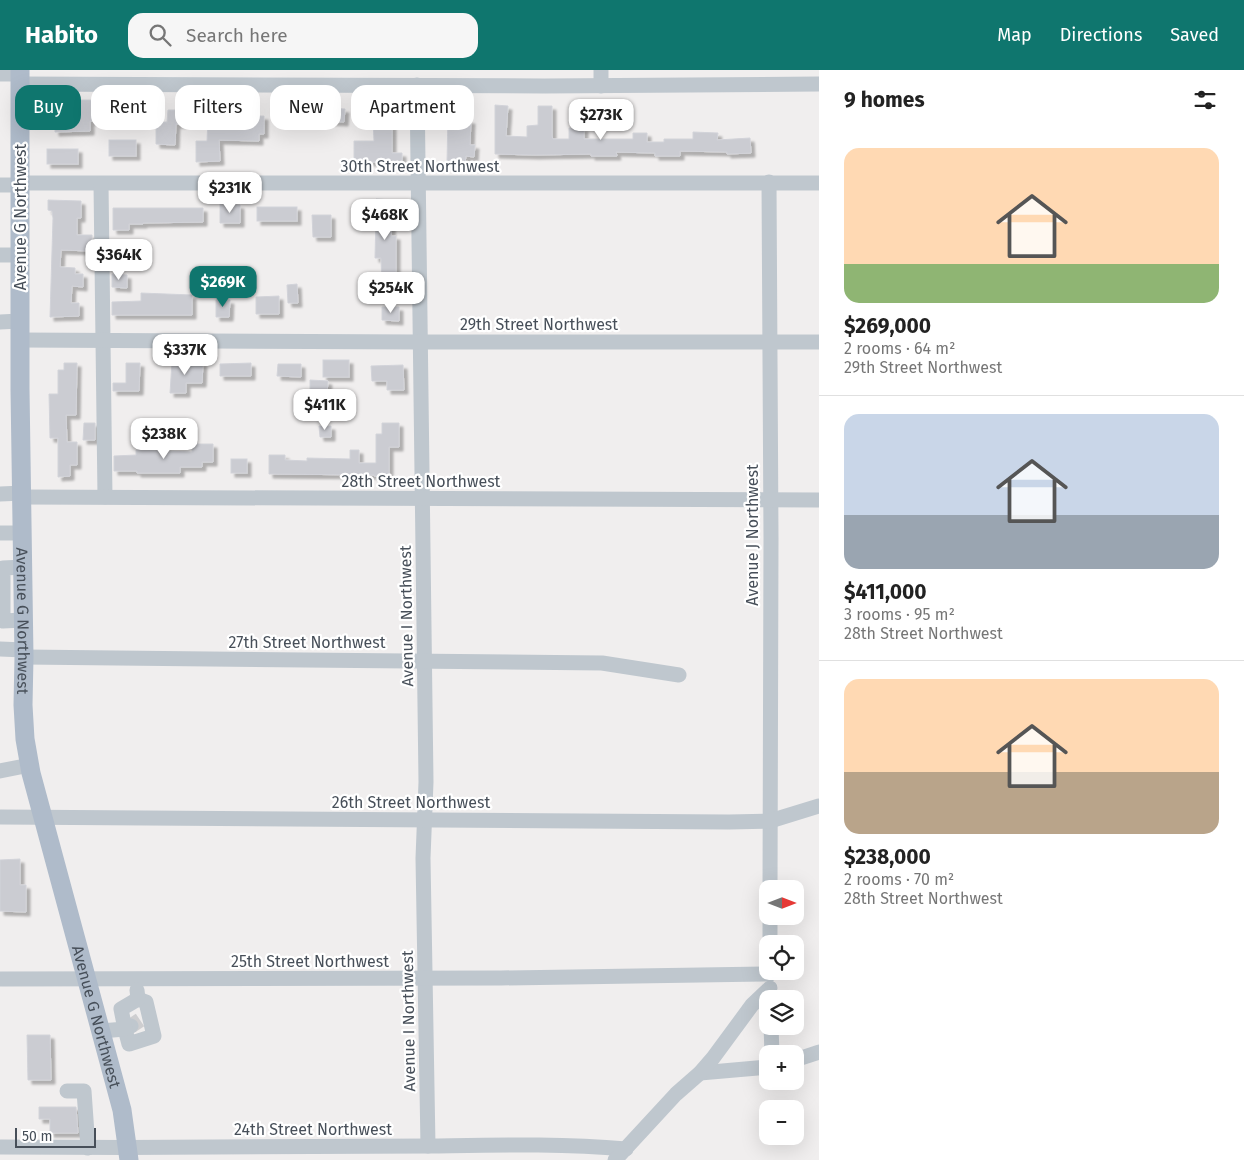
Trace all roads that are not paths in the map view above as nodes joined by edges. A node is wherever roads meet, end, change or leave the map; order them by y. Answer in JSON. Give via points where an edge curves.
{"nodes":[{"id":1,"x":601,"y":70,"type":"edge"},
{"id":2,"x":0,"y":74,"type":"edge"},
{"id":3,"x":20,"y":76,"type":"edge"},
{"id":4,"x":769,"y":77,"type":"edge"},
{"id":5,"x":819,"y":84,"type":"edge"},
{"id":6,"x":417,"y":85,"type":"edge"},
{"id":7,"x":474,"y":85,"type":"edge"},
{"id":8,"x":601,"y":86,"type":"junction"},
{"id":9,"x":418,"y":130,"type":"edge"},
{"id":10,"x":769,"y":182,"type":"junction"},
{"id":11,"x":420,"y":183,"type":"junction"},
{"id":12,"x":819,"y":183,"type":"edge"},
{"id":13,"x":21,"y":184,"type":"junction"},
{"id":14,"x":101,"y":184,"type":"junction"},
{"id":15,"x":0,"y":185,"type":"edge"},
{"id":16,"x":0,"y":255,"type":"edge"},
{"id":17,"x":20,"y":255,"type":"junction"},
{"id":18,"x":20,"y":321,"type":"junction"},
{"id":19,"x":0,"y":322,"type":"edge"},
{"id":20,"x":20,"y":340,"type":"junction"},
{"id":21,"x":103,"y":340,"type":"junction"},
{"id":22,"x":421,"y":342,"type":"junction"},
{"id":23,"x":769,"y":342,"type":"junction"},
{"id":24,"x":819,"y":342,"type":"edge"},
{"id":25,"x":0,"y":494,"type":"edge"},
{"id":26,"x":23,"y":495,"type":"junction"},
{"id":27,"x":105,"y":497,"type":"junction"},
{"id":28,"x":422,"y":500,"type":"junction"},
{"id":29,"x":770,"y":500,"type":"junction"},
{"id":30,"x":819,"y":500,"type":"edge"},
{"id":31,"x":0,"y":533,"type":"edge"},
{"id":32,"x":22,"y":534,"type":"junction"},
{"id":33,"x":0,"y":649,"type":"edge"},
{"id":34,"x":24,"y":653,"type":"junction"},
{"id":35,"x":424,"y":660,"type":"junction"},
{"id":36,"x":679,"y":675,"type":"dead end"},
{"id":37,"x":30,"y":765,"type":"junction"},
{"id":38,"x":0,"y":770,"type":"edge"},
{"id":39,"x":819,"y":806,"type":"edge"},
{"id":40,"x":0,"y":816,"type":"edge"},
{"id":41,"x":43,"y":817,"type":"junction"},
{"id":42,"x":424,"y":820,"type":"junction"},
{"id":43,"x":770,"y":821,"type":"junction"},
{"id":44,"x":770,"y":880,"type":"edge"},
{"id":45,"x":87,"y":978,"type":"junction"},
{"id":46,"x":137,"y":978,"type":"junction"},
{"id":47,"x":425,"y":978,"type":"junction"},
{"id":48,"x":0,"y":979,"type":"edge"},
{"id":49,"x":770,"y":983,"type":"edge"},
{"id":50,"x":138,"y":1000,"type":"junction"},
{"id":51,"x":136,"y":1023,"type":"junction"},
{"id":52,"x":101,"y":1030,"type":"junction"},
{"id":53,"x":819,"y":1052,"type":"edge"},
{"id":54,"x":804,"y":1057,"type":"edge"},
{"id":55,"x":759,"y":1067,"type":"edge"},
{"id":56,"x":700,"y":1073,"type":"junction"},
{"id":57,"x":67,"y":1091,"type":"dead end"},
{"id":58,"x":428,"y":1146,"type":"junction"},
{"id":59,"x":0,"y":1147,"type":"edge"},
{"id":60,"x":88,"y":1148,"type":"junction"},
{"id":61,"x":626,"y":1149,"type":"junction"},
{"id":62,"x":59,"y":1154,"type":"edge"},
{"id":63,"x":120,"y":1154,"type":"edge"},
{"id":64,"x":615,"y":1160,"type":"edge"}],
"edges":[{"from":1,"to":8,"type":"street"},
{"from":2,"to":3,"type":"street"},
{"from":3,"to":6,"type":"street"},
{"from":3,"to":13,"type":"main road","name":"Avenue G Northwest"},
{"from":4,"to":5,"type":"street"},
{"from":4,"to":8,"type":"street"},
{"from":7,"to":8,"type":"street"},
{"from":9,"to":11,"type":"street","name":"Avenue I Northwest"},
{"from":10,"to":11,"type":"street","name":"30th Street Northwest"},
{"from":10,"to":12,"type":"street","name":"30th Street Northwest"},
{"from":10,"to":23,"type":"street","name":"Avenue J Northwest"},
{"from":11,"to":14,"type":"street","name":"30th Street Northwest"},
{"from":11,"to":22,"type":"street","name":"Avenue I Northwest"},
{"from":13,"to":14,"type":"street","name":"30th Street Northwest"},
{"from":13,"to":15,"type":"street","name":"30th Street Northwest"},
{"from":13,"to":17,"type":"main road","name":"Avenue G Northwest"},
{"from":14,"to":21,"type":"street"},
{"from":16,"to":17,"type":"street"},
{"from":17,"to":18,"type":"main road","name":"Avenue G Northwest"},
{"from":18,"to":19,"type":"street"},
{"from":18,"to":20,"type":"main road","name":"Avenue G Northwest"},
{"from":20,"to":21,"type":"street","name":"29th Street Northwest"},
{"from":20,"to":26,"type":"main road","name":"Avenue G Northwest"},
{"from":21,"to":22,"type":"street","name":"29th Street Northwest"},
{"from":21,"to":27,"type":"street"},
{"from":22,"to":23,"type":"street","name":"29th Street Northwest"},
{"from":22,"to":28,"type":"street","name":"Avenue I Northwest"},
{"from":23,"to":24,"type":"street","name":"29th Street Northwest"},
{"from":23,"to":29,"type":"street","name":"Avenue J Northwest"},
{"from":25,"to":26,"type":"street","name":"28th Street Northwest"},
{"from":26,"to":27,"type":"street","name":"28th Street Northwest"},
{"from":26,"to":32,"type":"main road","name":"Avenue G Northwest"},
{"from":27,"to":28,"type":"street","name":"28th Street Northwest"},
{"from":28,"to":29,"type":"street","name":"28th Street Northwest"},
{"from":28,"to":35,"type":"street","name":"Avenue I Northwest"},
{"from":29,"to":30,"type":"street","name":"28th Street Northwest"},
{"from":29,"to":43,"type":"street","name":"Avenue J Northwest"},
{"from":31,"to":32,"type":"street"},
{"from":32,"to":34,"type":"main road","name":"Avenue G Northwest"},
{"from":33,"to":34,"type":"street","name":"27th Street Northwest"},
{"from":34,"to":35,"type":"street","name":"27th Street Northwest"},
{"from":34,"to":37,"type":"main road","name":"Avenue G Northwest","via":[[23,705]]},
{"from":35,"to":36,"type":"street","name":"27th Street Northwest","via":[[602,663]]},
{"from":35,"to":42,"type":"street","name":"Avenue I Northwest"},
{"from":37,"to":38,"type":"street"},
{"from":37,"to":41,"type":"main road","name":"Avenue G Northwest"},
{"from":39,"to":43,"type":"street","name":"26th Street Northwest"},
{"from":40,"to":41,"type":"street","name":"26th Street Northwest"},
{"from":41,"to":42,"type":"street","name":"26th Street Northwest"},
{"from":41,"to":45,"type":"main road","name":"Avenue G Northwest"},
{"from":42,"to":43,"type":"street","name":"26th Street Northwest"},
{"from":42,"to":47,"type":"street","name":"Avenue I Northwest"},
{"from":43,"to":44,"type":"street","name":"Avenue J Northwest"},
{"from":45,"to":46,"type":"street","name":"25th Street Northwest"},
{"from":45,"to":48,"type":"street","name":"25th Street Northwest"},
{"from":45,"to":52,"type":"main road","name":"Avenue G Northwest"},
{"from":46,"to":47,"type":"street","name":"25th Street Northwest"},
{"from":46,"to":50,"type":"street"},
{"from":47,"to":49,"type":"street","name":"25th Street Northwest","via":[[644,977]]},
{"from":47,"to":58,"type":"street","name":"Avenue I Northwest"},
{"from":49,"to":56,"type":"street"},
{"from":50,"to":51,"type":"street","via":[[146,1002]]},
{"from":50,"to":51,"type":"street","via":[[121,1009]]},
{"from":51,"to":52,"type":"street"},
{"from":52,"to":63,"type":"main road","name":"Avenue G Northwest","via":[[122,1110]]},
{"from":53,"to":54,"type":"street"},
{"from":55,"to":56,"type":"street"},
{"from":56,"to":61,"type":"street","via":[[676,1094]]},
{"from":57,"to":60,"type":"street","via":[[84,1091]]},
{"from":58,"to":61,"type":"street","name":"24th Street Northwest","via":[[585,1145]]},
{"from":58,"to":63,"type":"street","name":"24th Street Northwest"},
{"from":59,"to":62,"type":"street","name":"24th Street Northwest"},
{"from":60,"to":62,"type":"street","name":"24th Street Northwest"},
{"from":60,"to":63,"type":"street","name":"24th Street Northwest"},
{"from":61,"to":64,"type":"street"}]}
